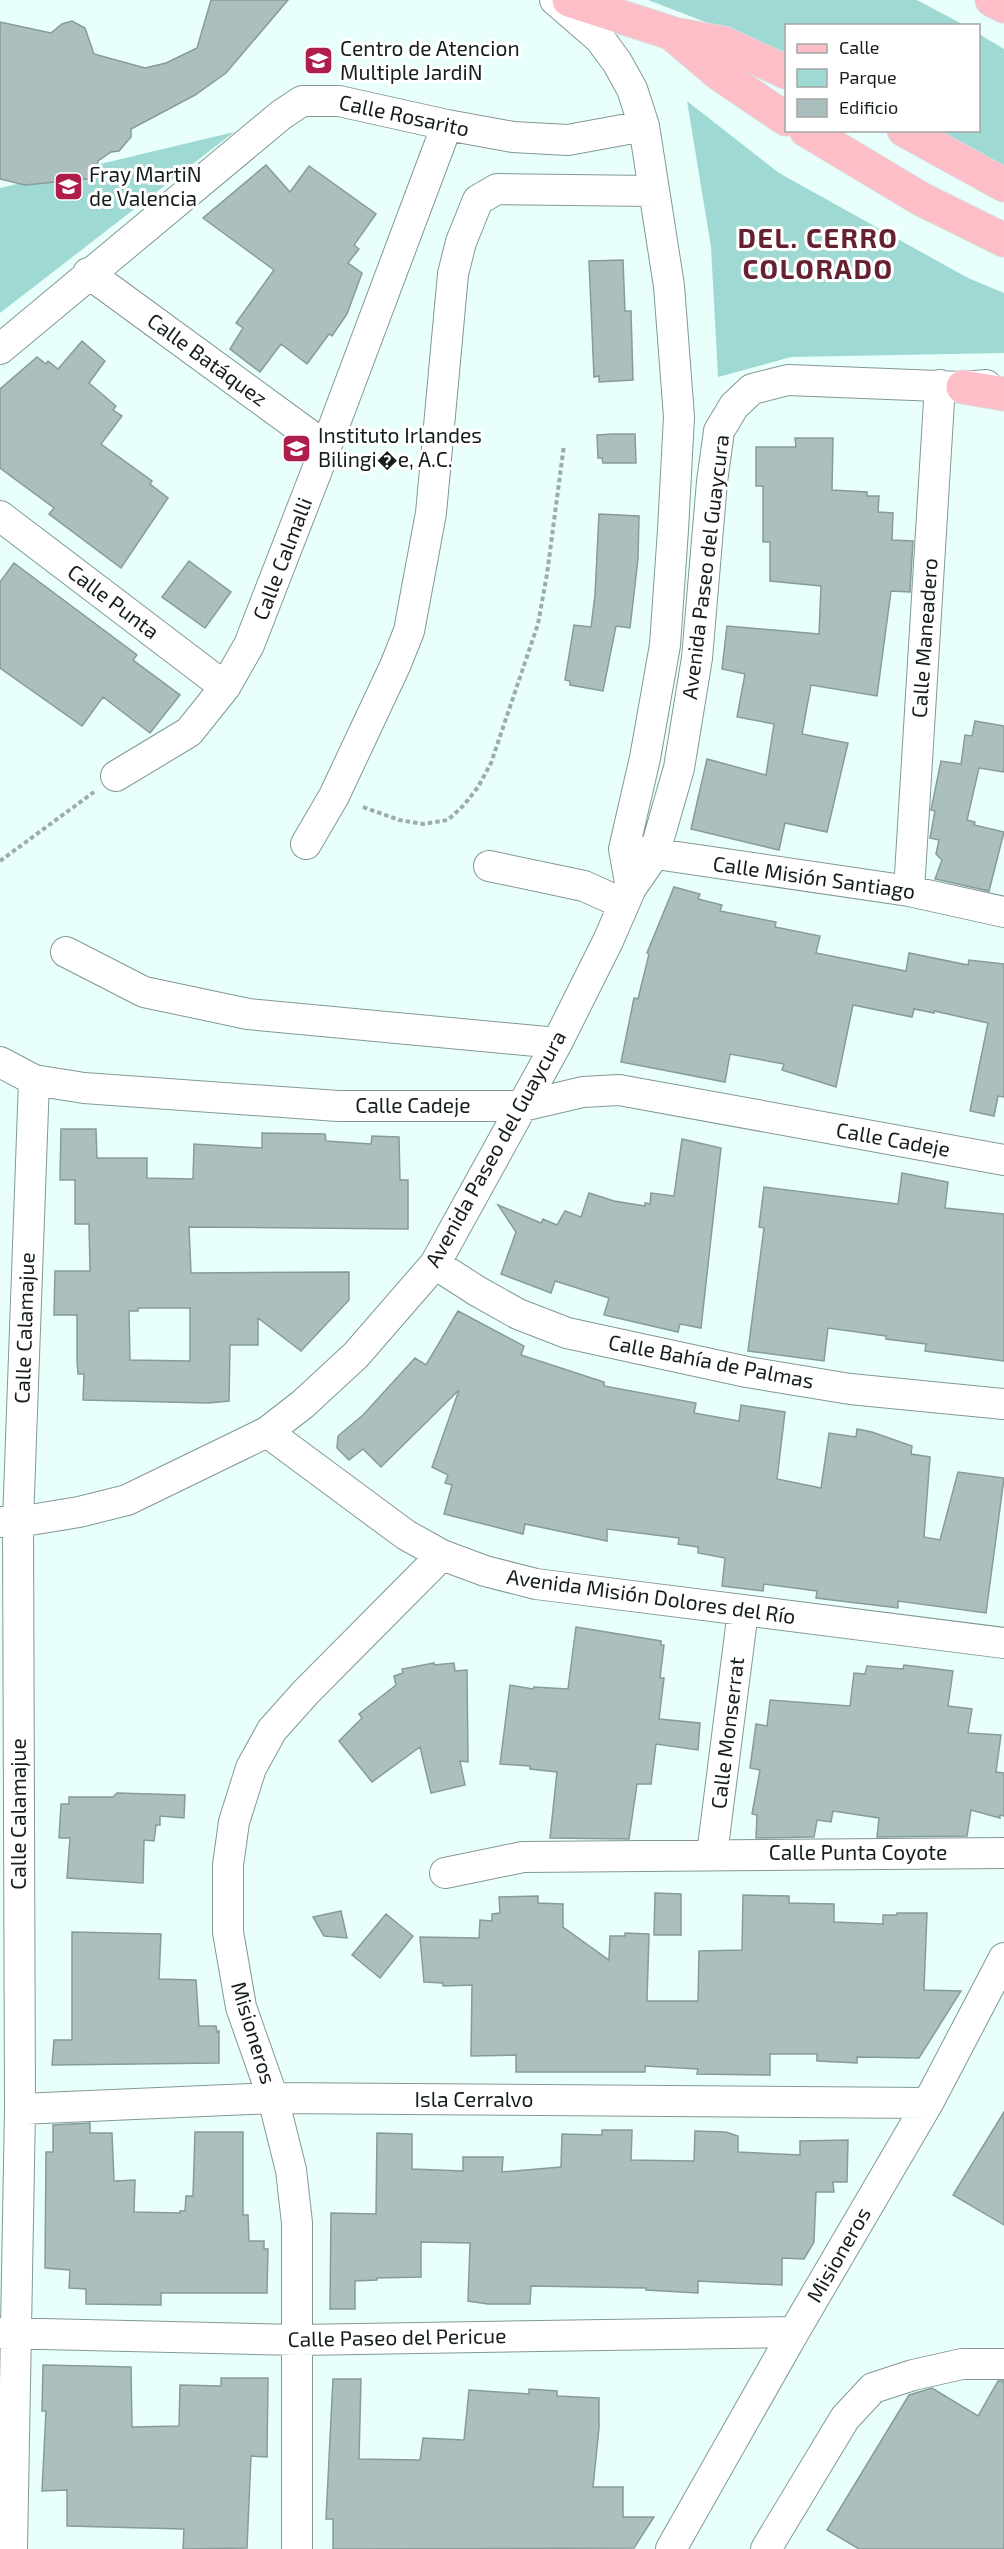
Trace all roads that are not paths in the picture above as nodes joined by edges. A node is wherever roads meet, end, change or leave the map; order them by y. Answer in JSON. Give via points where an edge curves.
{"nodes":[{"id":1,"x":555,"y":0,"type":"edge"},
{"id":2,"x":569,"y":0,"type":"edge"},
{"id":3,"x":992,"y":0,"type":"edge"},
{"id":4,"x":1004,"y":6,"type":"edge"},
{"id":5,"x":671,"y":33,"type":"junction"},
{"id":6,"x":785,"y":72,"type":"edge"},
{"id":7,"x":785,"y":118,"type":"edge"},
{"id":8,"x":447,"y":125,"type":"junction"},
{"id":9,"x":644,"y":126,"type":"junction"},
{"id":10,"x":809,"y":132,"type":"edge"},
{"id":11,"x":908,"y":132,"type":"edge"},
{"id":12,"x":998,"y":182,"type":"edge"},
{"id":13,"x":653,"y":191,"type":"junction"},
{"id":14,"x":1004,"y":240,"type":"edge"},
{"id":15,"x":88,"y":273,"type":"junction"},
{"id":16,"x":0,"y":349,"type":"edge"},
{"id":17,"x":1004,"y":384,"type":"edge"},
{"id":18,"x":952,"y":386,"type":"junction"},
{"id":19,"x":1004,"y":394,"type":"edge"},
{"id":20,"x":326,"y":447,"type":"junction"},
{"id":21,"x":0,"y":516,"type":"edge"},
{"id":22,"x":225,"y":687,"type":"junction"},
{"id":23,"x":116,"y":776,"type":"road end"},
{"id":24,"x":306,"y":844,"type":"dead end"},
{"id":25,"x":624,"y":849,"type":"junction"},
{"id":26,"x":654,"y":855,"type":"junction"},
{"id":27,"x":489,"y":866,"type":"dead end"},
{"id":28,"x":909,"y":891,"type":"junction"},
{"id":29,"x":627,"y":896,"type":"junction"},
{"id":30,"x":1004,"y":912,"type":"edge"},
{"id":31,"x":66,"y":952,"type":"dead end"},
{"id":32,"x":557,"y":1043,"type":"junction"},
{"id":33,"x":0,"y":1062,"type":"edge"},
{"id":34,"x":34,"y":1080,"type":"junction"},
{"id":35,"x":523,"y":1106,"type":"junction"},
{"id":36,"x":1004,"y":1160,"type":"edge"},
{"id":37,"x":435,"y":1264,"type":"junction"},
{"id":38,"x":1004,"y":1404,"type":"edge"},
{"id":39,"x":267,"y":1432,"type":"junction"},
{"id":40,"x":9,"y":1522,"type":"edge"},
{"id":41,"x":442,"y":1555,"type":"junction"},
{"id":42,"x":743,"y":1611,"type":"junction"},
{"id":43,"x":1004,"y":1643,"type":"edge"},
{"id":44,"x":1004,"y":1853,"type":"edge"},
{"id":45,"x":712,"y":1854,"type":"junction"},
{"id":46,"x":445,"y":1873,"type":"dead end"},
{"id":47,"x":1004,"y":1958,"type":"edge"},
{"id":48,"x":273,"y":2098,"type":"junction"},
{"id":49,"x":928,"y":2103,"type":"junction"},
{"id":50,"x":20,"y":2109,"type":"junction"},
{"id":51,"x":794,"y":2332,"type":"junction"},
{"id":52,"x":8,"y":2333,"type":"edge"},
{"id":53,"x":298,"y":2340,"type":"junction"},
{"id":54,"x":1004,"y":2364,"type":"edge"},
{"id":55,"x":12,"y":2549,"type":"edge"},
{"id":56,"x":297,"y":2549,"type":"edge"},
{"id":57,"x":671,"y":2549,"type":"edge"},
{"id":58,"x":766,"y":2549,"type":"edge"}],
"edges":[{"from":1,"to":9,"type":"street","name":"Avenida Paseo del Guaycura","via":[[600,39],[617,62],[632,89]]},
{"from":2,"to":5,"type":"main road"},
{"from":3,"to":4,"type":"main road"},
{"from":5,"to":6,"type":"main road","via":[[723,43]]},
{"from":5,"to":7,"type":"main road","via":[[718,73]]},
{"from":8,"to":9,"type":"street","name":"Calle Rosarito","via":[[513,137],[568,140]]},
{"from":8,"to":15,"type":"street","name":"Calle Rosarito","via":[[339,100],[302,101]]},
{"from":8,"to":20,"type":"street","name":"Calle Calmalli"},
{"from":9,"to":13,"type":"street","name":"Avenida Paseo del Guaycura"},
{"from":10,"to":14,"type":"main road","via":[[921,199]]},
{"from":11,"to":12,"type":"main road"},
{"from":13,"to":24,"type":"street","via":[[497,189],[478,200],[453,274],[431,513],[409,631],[334,796]]},
{"from":13,"to":25,"type":"street","name":"Avenida Paseo del Guaycura","via":[[669,286],[679,417],[665,645]]},
{"from":15,"to":16,"type":"street","name":"Calle Rosarito"},
{"from":15,"to":20,"type":"street","name":"Calle Batáquez"},
{"from":17,"to":18,"type":"street","name":"Avenida Paseo del Guaycura"},
{"from":18,"to":19,"type":"main road"},
{"from":18,"to":26,"type":"street","name":"Avenida Paseo del Guaycura","via":[[788,380],[752,389],[734,406],[719,431],[697,658],[679,768]]},
{"from":18,"to":28,"type":"street","name":"Calle Maneadero"},
{"from":20,"to":22,"type":"street","name":"Calle Calmalli","via":[[249,645]]},
{"from":21,"to":22,"type":"street","name":"Calle Punta"},
{"from":22,"to":23,"type":"street","name":"Calle Calmalli","via":[[189,732]]},
{"from":25,"to":26,"type":"street","name":"Calle Misión Santiago"},
{"from":25,"to":29,"type":"street","name":"Avenida Paseo del Guaycura"},
{"from":26,"to":28,"type":"street","name":"Calle Misión Santiago"},
{"from":26,"to":29,"type":"street","name":"Avenida Paseo del Guaycura"},
{"from":27,"to":29,"type":"street"},
{"from":28,"to":30,"type":"street","name":"Calle Misión Santiago"},
{"from":29,"to":32,"type":"street","name":"Avenida Paseo del Guaycura"},
{"from":31,"to":32,"type":"street","via":[[144,992],[219,1009]]},
{"from":32,"to":35,"type":"street","name":"Avenida Paseo del Guaycura"},
{"from":33,"to":34,"type":"street","name":"Calle Cadeje"},
{"from":34,"to":35,"type":"street","name":"Calle Cadeje","via":[[84,1088],[338,1106]]},
{"from":34,"to":40,"type":"street","name":"Calle Calamajue"},
{"from":35,"to":36,"type":"street","name":"Calle Cadeje","via":[[583,1092],[619,1090]]},
{"from":35,"to":37,"type":"street","name":"Avenida Paseo del Guaycura"},
{"from":37,"to":38,"type":"street","name":"Calle Bahía de Palmas","via":[[518,1314],[567,1333],[747,1372],[838,1387]]},
{"from":37,"to":39,"type":"street","name":"Avenida Paseo del Guaycura","via":[[356,1355]]},
{"from":39,"to":40,"type":"street","name":"Avenida Paseo del Guaycura","via":[[127,1500]]},
{"from":39,"to":41,"type":"street","name":"Avenida Misión Dolores del Río","via":[[406,1535]]},
{"from":40,"to":50,"type":"street","name":"Calle Calamajue"},
{"from":41,"to":42,"type":"street","name":"Avenida Misión Dolores del Río","via":[[536,1584]]},
{"from":41,"to":48,"type":"street","name":"Misioneros","via":[[306,1692],[272,1730],[251,1767],[234,1822],[228,1932],[241,2007]]},
{"from":42,"to":43,"type":"street","name":"Avenida Misión Dolores del Río"},
{"from":42,"to":45,"type":"street","name":"Calle Monserrat"},
{"from":44,"to":45,"type":"street","name":"Calle Punta Coyote"},
{"from":45,"to":46,"type":"street","name":"Calle Punta Coyote","via":[[523,1857]]},
{"from":47,"to":49,"type":"street","name":"Misioneros"},
{"from":48,"to":49,"type":"street","name":"Isla Cerralvo"},
{"from":48,"to":50,"type":"street","name":"Isla Cerralvo"},
{"from":48,"to":53,"type":"street","name":"Misioneros","via":[[291,2170],[297,2223]]},
{"from":49,"to":51,"type":"street","name":"Misioneros"},
{"from":50,"to":52,"type":"street","name":"Calle Calamajue"},
{"from":51,"to":53,"type":"street","name":"Calle Paseo del Pericue"},
{"from":51,"to":57,"type":"street","name":"Misioneros"},
{"from":52,"to":53,"type":"street","name":"Calle Paseo del Pericue"},
{"from":52,"to":55,"type":"street","name":"Calle Calamajue"},
{"from":53,"to":56,"type":"street","name":"Misioneros"},
{"from":54,"to":58,"type":"street","via":[[962,2364],[873,2388],[845,2418]]}]}
